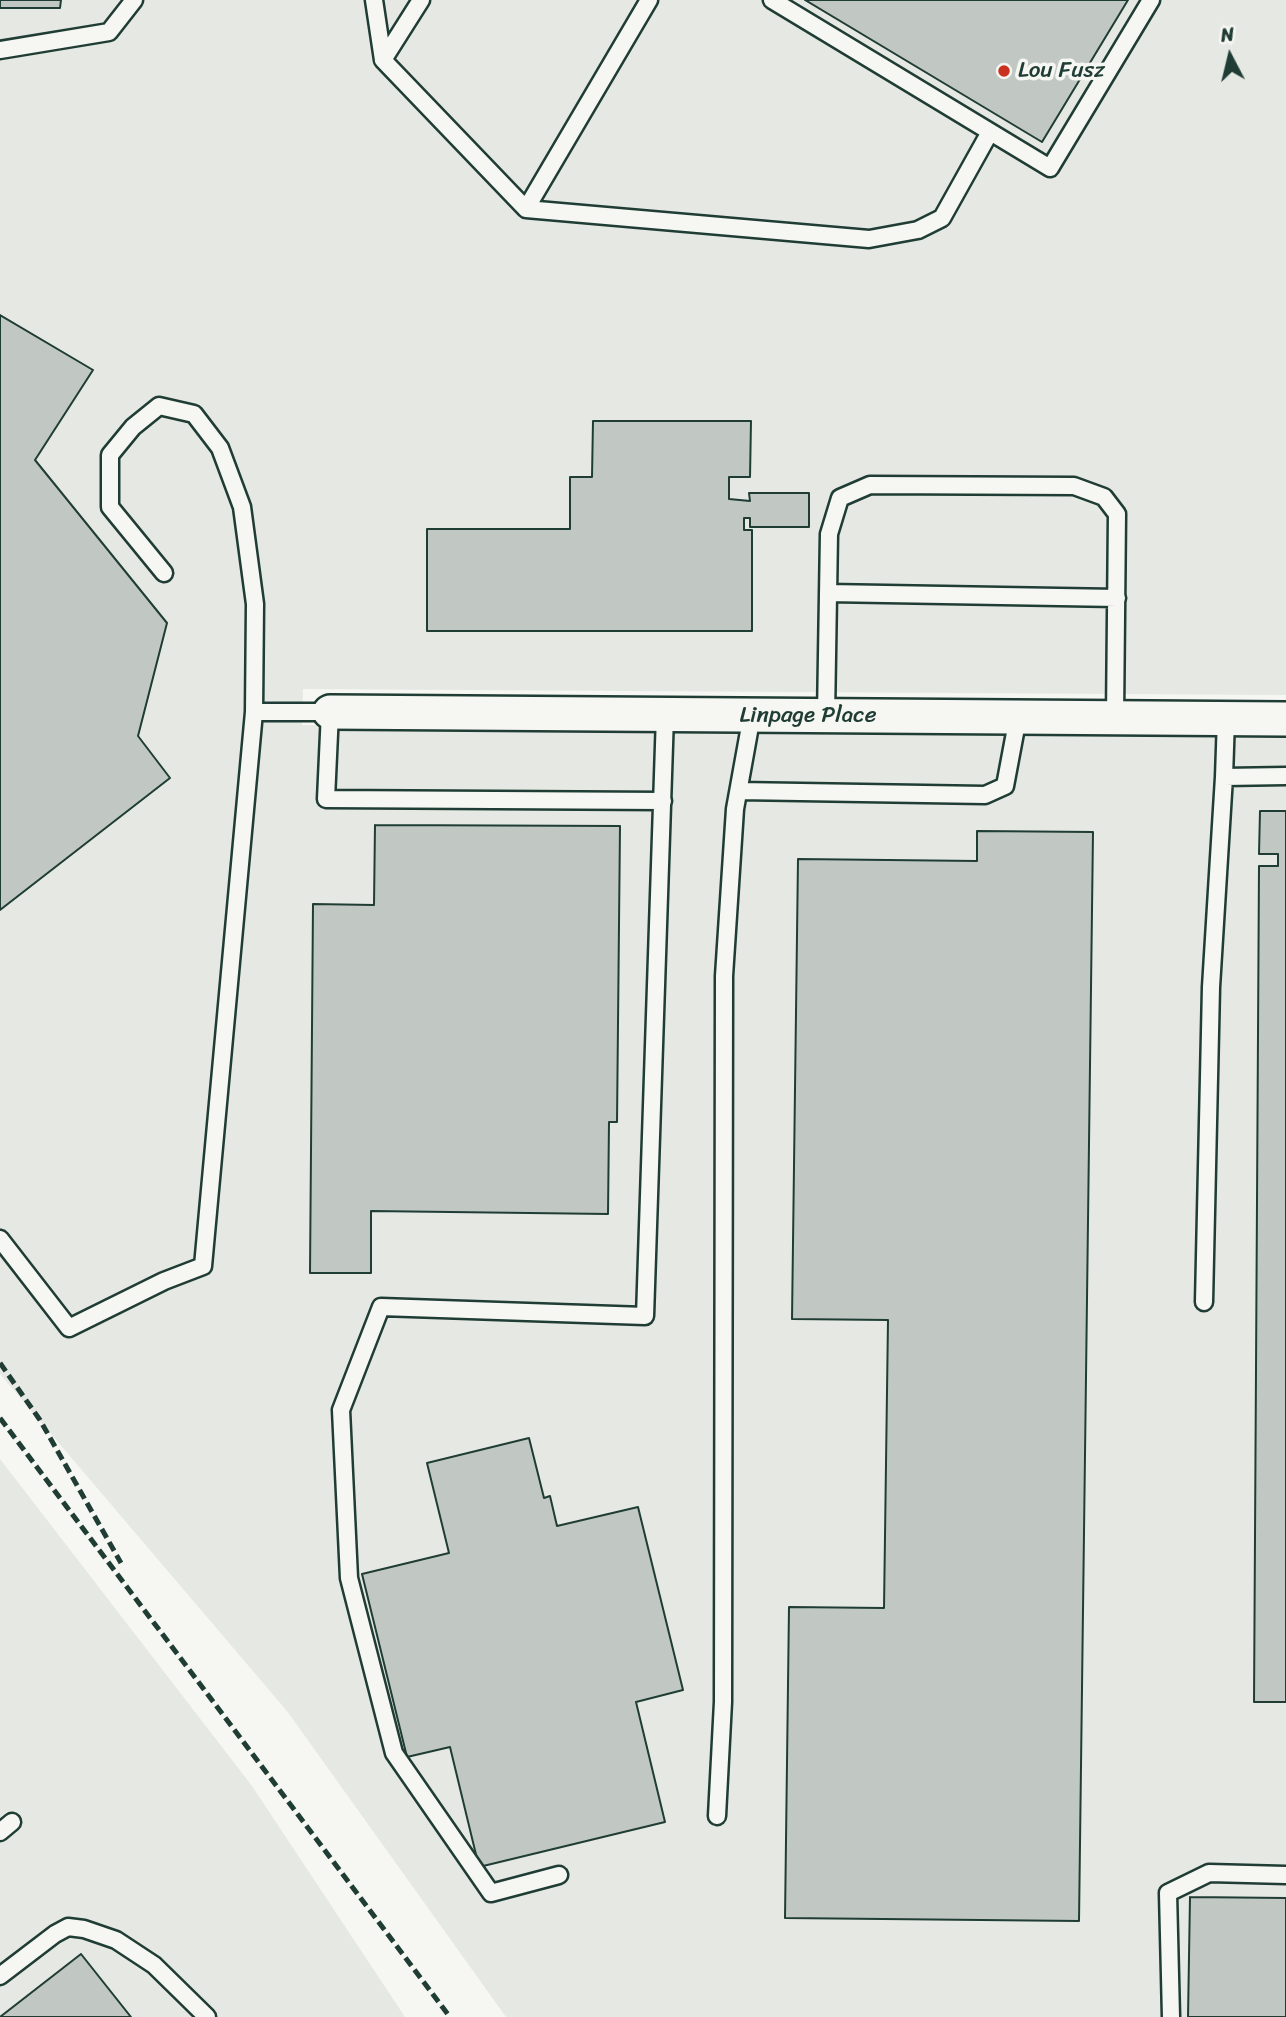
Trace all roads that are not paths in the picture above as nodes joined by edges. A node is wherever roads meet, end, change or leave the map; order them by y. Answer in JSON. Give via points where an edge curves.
{"nodes":[{"id":1,"x":134,"y":0,"type":"edge"},
{"id":2,"x":374,"y":0,"type":"edge"},
{"id":3,"x":421,"y":0,"type":"edge"},
{"id":4,"x":649,"y":0,"type":"edge"},
{"id":5,"x":772,"y":0,"type":"edge"},
{"id":6,"x":1151,"y":0,"type":"edge"},
{"id":7,"x":0,"y":50,"type":"edge"},
{"id":8,"x":383,"y":60,"type":"junction"},
{"id":9,"x":990,"y":132,"type":"junction"},
{"id":10,"x":526,"y":209,"type":"junction"},
{"id":11,"x":164,"y":573,"type":"dead end"},
{"id":12,"x":828,"y":593,"type":"junction"},
{"id":13,"x":1116,"y":598,"type":"junction"},
{"id":14,"x":254,"y":712,"type":"junction"},
{"id":15,"x":330,"y":712,"type":"junction"},
{"id":16,"x":665,"y":715,"type":"junction"},
{"id":17,"x":752,"y":716,"type":"junction"},
{"id":18,"x":826,"y":716,"type":"junction"},
{"id":19,"x":1018,"y":717,"type":"junction"},
{"id":20,"x":1115,"y":718,"type":"junction"},
{"id":21,"x":1226,"y":718,"type":"junction"},
{"id":22,"x":1286,"y":719,"type":"edge"},
{"id":23,"x":1286,"y":776,"type":"edge"},
{"id":24,"x":1224,"y":777,"type":"junction"},
{"id":25,"x":739,"y":791,"type":"junction"},
{"id":26,"x":663,"y":800,"type":"junction"},
{"id":27,"x":0,"y":1239,"type":"edge"},
{"id":28,"x":1204,"y":1302,"type":"dead end"},
{"id":29,"x":717,"y":1816,"type":"dead end"},
{"id":30,"x":559,"y":1875,"type":"dead end"},
{"id":31,"x":1286,"y":1875,"type":"edge"},
{"id":32,"x":0,"y":1976,"type":"edge"},
{"id":33,"x":208,"y":2017,"type":"edge"},
{"id":34,"x":1171,"y":2017,"type":"edge"}],
"edges":[{"from":1,"to":7,"type":"lane","via":[[109,32]]},
{"from":2,"to":8,"type":"lane"},
{"from":3,"to":8,"type":"lane"},
{"from":4,"to":10,"type":"lane"},
{"from":5,"to":9,"type":"lane"},
{"from":6,"to":9,"type":"lane","via":[[1050,168]]},
{"from":8,"to":10,"type":"lane"},
{"from":9,"to":10,"type":"lane","via":[[942,218],[918,230],[869,239]]},
{"from":11,"to":14,"type":"lane","via":[[110,507],[110,455],[133,427],[159,406],[194,414],[220,448],[242,507],[255,604]]},
{"from":12,"to":13,"type":"lane"},
{"from":12,"to":13,"type":"lane","via":[[829,534],[840,498],[870,485],[1074,486],[1104,497],[1117,514]]},
{"from":12,"to":18,"type":"lane"},
{"from":13,"to":20,"type":"lane"},
{"from":14,"to":15,"type":"lane"},
{"from":14,"to":27,"type":"lane","via":[[203,1266],[69,1328]]},
{"from":15,"to":16,"type":"street","name":"Linpage Place"},
{"from":15,"to":26,"type":"lane","via":[[326,799]]},
{"from":16,"to":17,"type":"street","name":"Linpage Place"},
{"from":16,"to":26,"type":"lane"},
{"from":17,"to":18,"type":"street","name":"Linpage Place"},
{"from":17,"to":25,"type":"lane"},
{"from":18,"to":19,"type":"street","name":"Linpage Place"},
{"from":19,"to":20,"type":"street","name":"Linpage Place"},
{"from":19,"to":25,"type":"lane","via":[[1005,786],[985,794]]},
{"from":20,"to":21,"type":"street","name":"Linpage Place"},
{"from":21,"to":22,"type":"street","name":"Linpage Place"},
{"from":21,"to":24,"type":"lane"},
{"from":23,"to":24,"type":"lane"},
{"from":24,"to":28,"type":"lane","via":[[1211,986]]},
{"from":25,"to":29,"type":"lane","via":[[724,976],[723,1702]]},
{"from":26,"to":30,"type":"lane","via":[[645,1315],[381,1307],[341,1410],[349,1578],[394,1753],[491,1893]]},
{"from":31,"to":34,"type":"lane","via":[[1209,1874],[1168,1893]]},
{"from":32,"to":33,"type":"lane","via":[[55,1934],[68,1927],[84,1929],[116,1940],[154,1965]]}]}
